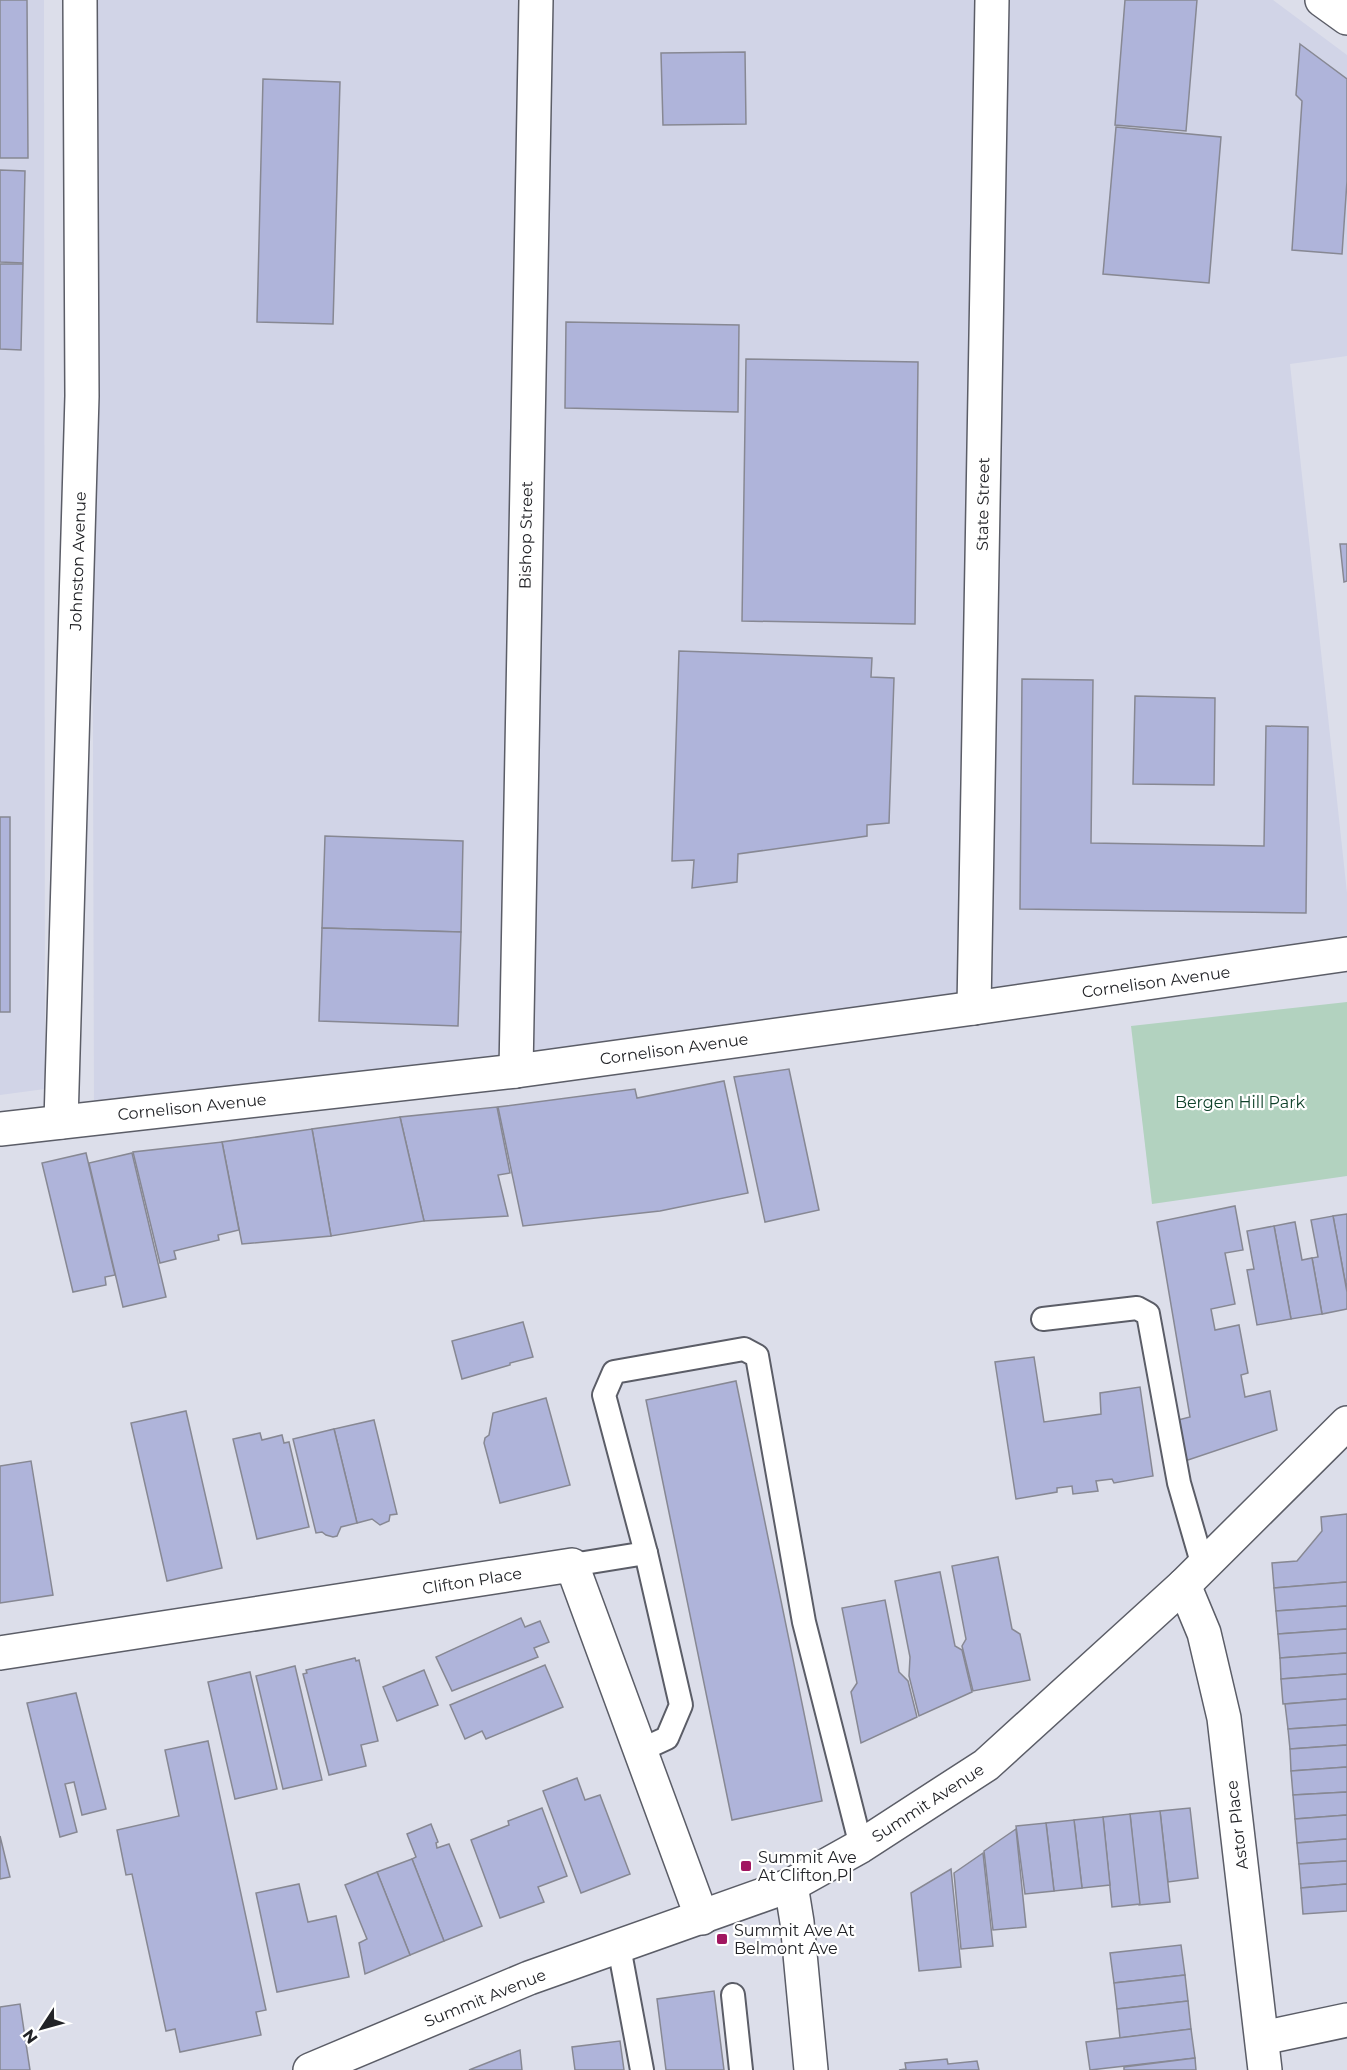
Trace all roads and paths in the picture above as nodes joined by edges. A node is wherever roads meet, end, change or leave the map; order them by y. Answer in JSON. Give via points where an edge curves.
{"nodes":[{"id":1,"x":80,"y":0,"type":"edge"},
{"id":2,"x":536,"y":0,"type":"edge"},
{"id":3,"x":992,"y":0,"type":"edge"},
{"id":4,"x":1322,"y":0,"type":"edge"},
{"id":5,"x":1347,"y":18,"type":"edge"},
{"id":6,"x":1347,"y":954,"type":"edge"},
{"id":7,"x":975,"y":1008,"type":"junction"},
{"id":8,"x":516,"y":1071,"type":"junction"},
{"id":9,"x":62,"y":1122,"type":"junction"},
{"id":10,"x":0,"y":1129,"type":"edge"},
{"id":11,"x":1043,"y":1319,"type":"dead end"},
{"id":12,"x":1347,"y":1424,"type":"edge"},
{"id":13,"x":646,"y":1553,"type":"junction"},
{"id":14,"x":572,"y":1566,"type":"junction"},
{"id":15,"x":1194,"y":1576,"type":"junction"},
{"id":16,"x":0,"y":1653,"type":"edge"},
{"id":17,"x":641,"y":1750,"type":"junction"},
{"id":18,"x":861,"y":1846,"type":"junction"},
{"id":19,"x":791,"y":1886,"type":"junction"},
{"id":20,"x":702,"y":1918,"type":"junction"},
{"id":21,"x":619,"y":1947,"type":"junction"},
{"id":22,"x":733,"y":1995,"type":"dead end"},
{"id":23,"x":1347,"y":2020,"type":"edge"},
{"id":24,"x":1262,"y":2038,"type":"junction"},
{"id":25,"x":344,"y":2063,"type":"edge"},
{"id":26,"x":310,"y":2070,"type":"edge"},
{"id":27,"x":642,"y":2070,"type":"edge"},
{"id":28,"x":741,"y":2070,"type":"edge"},
{"id":29,"x":811,"y":2070,"type":"edge"},
{"id":30,"x":1265,"y":2070,"type":"edge"}],
"edges":[{"from":1,"to":9,"type":"street","name":"Johnston Avenue","via":[[82,396]]},
{"from":2,"to":8,"type":"street","name":"Bishop Street"},
{"from":3,"to":7,"type":"street","name":"State Street"},
{"from":4,"to":5,"type":"street"},
{"from":6,"to":7,"type":"street","name":"Cornelison Avenue"},
{"from":7,"to":8,"type":"street","name":"Cornelison Avenue"},
{"from":8,"to":9,"type":"street","name":"Cornelison Avenue"},
{"from":9,"to":10,"type":"street","name":"Cornelison Avenue"},
{"from":11,"to":15,"type":"lane","via":[[1137,1308],[1148,1314]]},
{"from":12,"to":15,"type":"street","name":"Summit Avenue"},
{"from":13,"to":14,"type":"lane"},
{"from":13,"to":17,"type":"lane","via":[[681,1705],[667,1738]]},
{"from":13,"to":18,"type":"lane","via":[[604,1395],[614,1372],[744,1349],[758,1356],[804,1622]]},
{"from":14,"to":16,"type":"street","name":"Clifton Place"},
{"from":14,"to":17,"type":"street"},
{"from":15,"to":18,"type":"street","name":"Summit Avenue","via":[[986,1765]]},
{"from":15,"to":24,"type":"street","name":"Astor Place","via":[[1224,1718]]},
{"from":17,"to":20,"type":"street"},
{"from":18,"to":19,"type":"street","name":"Summit Avenue"},
{"from":19,"to":20,"type":"street","name":"Summit Avenue"},
{"from":19,"to":29,"type":"street"},
{"from":20,"to":21,"type":"street","name":"Summit Avenue"},
{"from":21,"to":25,"type":"street","name":"Summit Avenue","via":[[529,1978]]},
{"from":21,"to":27,"type":"lane"},
{"from":22,"to":28,"type":"lane"},
{"from":23,"to":24,"type":"street"},
{"from":24,"to":30,"type":"street","name":"Astor Place"},
{"from":25,"to":26,"type":"street","name":"Summit Avenue"}]}
